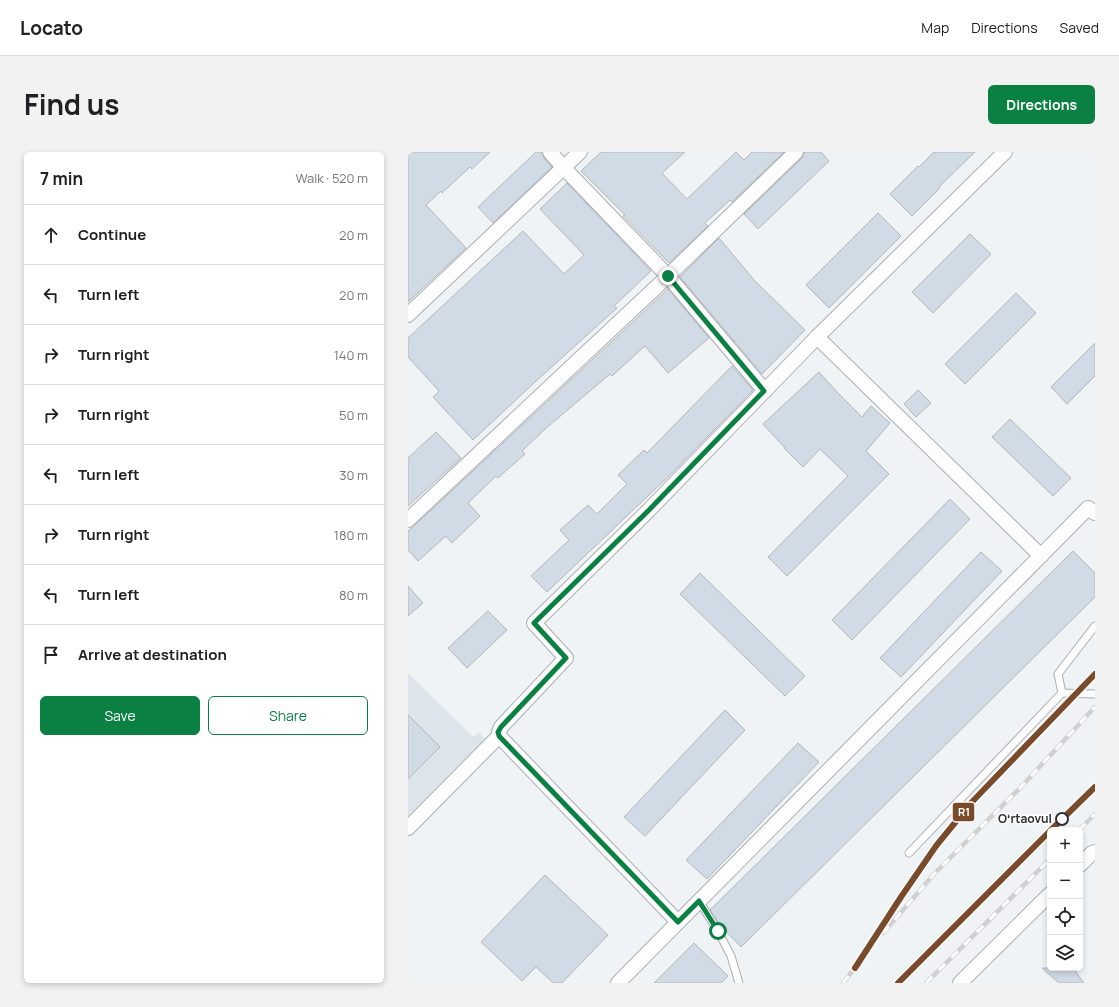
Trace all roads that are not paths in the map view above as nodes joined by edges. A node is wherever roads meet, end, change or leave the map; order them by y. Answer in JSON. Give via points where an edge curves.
{"nodes":[{"id":1,"x":550,"y":152,"type":"edge"},
{"id":2,"x":580,"y":152,"type":"edge"},
{"id":3,"x":796,"y":152,"type":"edge"},
{"id":4,"x":1005,"y":152,"type":"edge"},
{"id":5,"x":563,"y":167,"type":"junction"},
{"id":6,"x":668,"y":276,"type":"junction"},
{"id":7,"x":408,"y":315,"type":"edge"},
{"id":8,"x":817,"y":337,"type":"junction"},
{"id":9,"x":764,"y":391,"type":"junction"},
{"id":10,"x":1095,"y":513,"type":"edge"},
{"id":11,"x":408,"y":520,"type":"edge"},
{"id":12,"x":1041,"y":556,"type":"junction"},
{"id":13,"x":1095,"y":626,"type":"edge"},
{"id":14,"x":1062,"y":693,"type":"junction"},
{"id":15,"x":1095,"y":694,"type":"edge"},
{"id":16,"x":499,"y":736,"type":"junction"},
{"id":17,"x":408,"y":828,"type":"edge"},
{"id":18,"x":1095,"y":852,"type":"edge"},
{"id":19,"x":909,"y":853,"type":"dead end"},
{"id":20,"x":1082,"y":863,"type":"edge"},
{"id":21,"x":1047,"y":897,"type":"edge"},
{"id":22,"x":699,"y":901,"type":"junction"},
{"id":23,"x":678,"y":922,"type":"junction"},
{"id":24,"x":618,"y":983,"type":"edge"},
{"id":25,"x":739,"y":983,"type":"edge"},
{"id":26,"x":960,"y":983,"type":"edge"}],
"edges":[{"from":1,"to":5,"type":"street"},
{"from":2,"to":5,"type":"street"},
{"from":3,"to":6,"type":"street"},
{"from":4,"to":8,"type":"street"},
{"from":5,"to":6,"type":"street"},
{"from":5,"to":7,"type":"street"},
{"from":6,"to":9,"type":"street"},
{"from":6,"to":11,"type":"street"},
{"from":8,"to":9,"type":"street"},
{"from":8,"to":12,"type":"street"},
{"from":9,"to":16,"type":"street","via":[[649,510],[534,623],[566,658],[501,727]]},
{"from":10,"to":12,"type":"street","via":[[1088,508]]},
{"from":12,"to":22,"type":"street"},
{"from":13,"to":14,"type":"lane","via":[[1058,674]]},
{"from":14,"to":15,"type":"lane"},
{"from":14,"to":19,"type":"lane"},
{"from":16,"to":17,"type":"street"},
{"from":16,"to":23,"type":"street"},
{"from":18,"to":20,"type":"street"},
{"from":21,"to":26,"type":"street"},
{"from":22,"to":23,"type":"street"},
{"from":22,"to":25,"type":"lane","via":[[731,956]]},
{"from":23,"to":24,"type":"street"}]}
